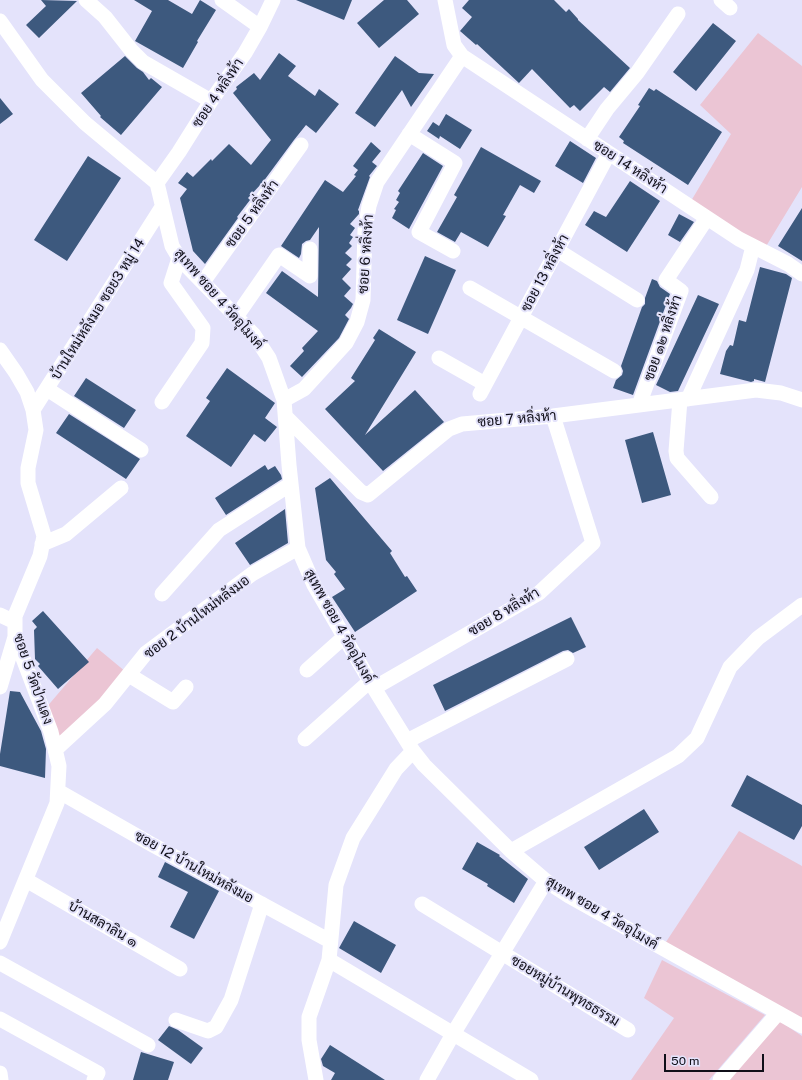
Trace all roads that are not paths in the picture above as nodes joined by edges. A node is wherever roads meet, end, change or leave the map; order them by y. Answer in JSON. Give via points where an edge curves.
{"nodes":[{"id":1,"x":86,"y":0,"type":"edge"},
{"id":2,"x":222,"y":0,"type":"edge"},
{"id":3,"x":273,"y":0,"type":"edge"},
{"id":4,"x":445,"y":0,"type":"edge"},
{"id":5,"x":678,"y":14,"type":"dead end"},
{"id":6,"x":0,"y":21,"type":"edge"},
{"id":7,"x":260,"y":27,"type":"junction"},
{"id":8,"x":462,"y":56,"type":"junction"},
{"id":9,"x":211,"y":102,"type":"junction"},
{"id":10,"x":409,"y":134,"type":"junction"},
{"id":11,"x":588,"y":139,"type":"junction"},
{"id":12,"x":301,"y":145,"type":"dead end"},
{"id":13,"x":609,"y":153,"type":"junction"},
{"id":14,"x":157,"y":183,"type":"junction"},
{"id":15,"x":162,"y":207,"type":"junction"},
{"id":16,"x":707,"y":218,"type":"junction"},
{"id":17,"x":753,"y":246,"type":"junction"},
{"id":18,"x":310,"y":249,"type":"dead end"},
{"id":19,"x":452,"y":250,"type":"dead end"},
{"id":20,"x":557,"y":250,"type":"junction"},
{"id":21,"x":180,"y":258,"type":"junction"},
{"id":22,"x":802,"y":274,"type":"edge"},
{"id":23,"x":203,"y":282,"type":"junction"},
{"id":24,"x":470,"y":288,"type":"dead end"},
{"id":25,"x":637,"y":300,"type":"dead end"},
{"id":26,"x":236,"y":317,"type":"junction"},
{"id":27,"x":521,"y":318,"type":"junction"},
{"id":28,"x":0,"y":350,"type":"edge"},
{"id":29,"x":439,"y":358,"type":"dead end"},
{"id":30,"x":614,"y":371,"type":"dead end"},
{"id":31,"x":47,"y":389,"type":"junction"},
{"id":32,"x":684,"y":399,"type":"junction"},
{"id":33,"x":284,"y":400,"type":"junction"},
{"id":34,"x":802,"y":400,"type":"edge"},
{"id":35,"x":162,"y":402,"type":"dead end"},
{"id":36,"x":639,"y":405,"type":"junction"},
{"id":37,"x":33,"y":410,"type":"junction"},
{"id":38,"x":286,"y":416,"type":"junction"},
{"id":39,"x":553,"y":416,"type":"junction"},
{"id":40,"x":141,"y":450,"type":"dead end"},
{"id":41,"x":291,"y":484,"type":"junction"},
{"id":42,"x":121,"y":488,"type":"dead end"},
{"id":43,"x":711,"y":497,"type":"dead end"},
{"id":44,"x":42,"y":544,"type":"junction"},
{"id":45,"x":298,"y":548,"type":"junction"},
{"id":46,"x":162,"y":594,"type":"dead end"},
{"id":47,"x":802,"y":605,"type":"edge"},
{"id":48,"x":0,"y":615,"type":"edge"},
{"id":49,"x":15,"y":622,"type":"junction"},
{"id":50,"x":344,"y":636,"type":"junction"},
{"id":51,"x":15,"y":637,"type":"junction"},
{"id":52,"x":567,"y":659,"type":"dead end"},
{"id":53,"x":307,"y":670,"type":"dead end"},
{"id":54,"x":129,"y":675,"type":"junction"},
{"id":55,"x":372,"y":684,"type":"junction"},
{"id":56,"x":0,"y":687,"type":"edge"},
{"id":57,"x":186,"y":687,"type":"dead end"},
{"id":58,"x":306,"y":739,"type":"dead end"},
{"id":59,"x":410,"y":746,"type":"junction"},
{"id":60,"x":55,"y":750,"type":"junction"},
{"id":61,"x":58,"y":791,"type":"junction"},
{"id":62,"x":511,"y":851,"type":"junction"},
{"id":63,"x":26,"y":880,"type":"junction"},
{"id":64,"x":546,"y":881,"type":"junction"},
{"id":65,"x":262,"y":904,"type":"junction"},
{"id":66,"x":422,"y":904,"type":"dead end"},
{"id":67,"x":330,"y":941,"type":"junction"},
{"id":68,"x":0,"y":942,"type":"edge"},
{"id":69,"x":502,"y":953,"type":"junction"},
{"id":70,"x":329,"y":960,"type":"junction"},
{"id":71,"x":0,"y":963,"type":"edge"},
{"id":72,"x":180,"y":969,"type":"dead end"},
{"id":73,"x":778,"y":1013,"type":"junction"},
{"id":74,"x":0,"y":1020,"type":"edge"},
{"id":75,"x":176,"y":1020,"type":"dead end"},
{"id":76,"x":802,"y":1026,"type":"edge"},
{"id":77,"x":628,"y":1030,"type":"dead end"},
{"id":78,"x":453,"y":1034,"type":"junction"},
{"id":79,"x":148,"y":1045,"type":"dead end"},
{"id":80,"x":0,"y":1073,"type":"edge"},
{"id":81,"x":1,"y":1080,"type":"edge"},
{"id":82,"x":94,"y":1080,"type":"edge"},
{"id":83,"x":316,"y":1080,"type":"edge"},
{"id":84,"x":427,"y":1080,"type":"edge"},
{"id":85,"x":531,"y":1080,"type":"edge"},
{"id":86,"x":720,"y":1080,"type":"edge"}],
"edges":[{"from":1,"to":9,"type":"street","via":[[106,17],[143,62]]},
{"from":2,"to":7,"type":"street"},
{"from":3,"to":7,"type":"street","name":"ซอย 4 หลิ่งห้า"},
{"from":4,"to":8,"type":"street","via":[[454,45]]},
{"from":5,"to":11,"type":"street","via":[[637,73],[607,109]]},
{"from":6,"to":14,"type":"street","via":[[42,80],[85,123]]},
{"from":7,"to":9,"type":"street","name":"ซอย 4 หลิ่งห้า"},
{"from":8,"to":10,"type":"street","name":"ซอย 6 หลิ่งห้า"},
{"from":8,"to":11,"type":"street","name":"ซอย 14 หลิ่งห้า"},
{"from":9,"to":14,"type":"street","name":"ซอย 4 หลิ่งห้า"},
{"from":10,"to":19,"type":"street","via":[[455,163],[419,232]]},
{"from":10,"to":33,"type":"street","name":"ซอย 6 หลิ่งห้า","via":[[377,182],[369,206],[365,230],[363,300],[357,322],[346,343],[304,389]]},
{"from":11,"to":13,"type":"street","name":"ซอย 14 หลิ่งห้า"},
{"from":12,"to":23,"type":"street","name":"ซอย 5 หลิ่งห้า"},
{"from":13,"to":16,"type":"street","name":"ซอย 14 หลิ่งห้า"},
{"from":13,"to":20,"type":"street","name":"ซอย 13 หลิ่งห้า"},
{"from":14,"to":15,"type":"street","name":"สุเทพ ซอย 4 วัดอุโมงค์"},
{"from":15,"to":21,"type":"street","name":"สุเทพ ซอย 4 วัดอุโมงค์","via":[[172,246]]},
{"from":15,"to":31,"type":"street","name":"บ้านใหม่หลังมอ ซอย3 หมู่ 14"},
{"from":16,"to":17,"type":"street","name":"ซอย 14 หลิ่งห้า"},
{"from":16,"to":36,"type":"street","name":"ซอย ๑๒ หลิ่งห้า","via":[[666,280],[681,291]]},
{"from":17,"to":22,"type":"street","name":"ซอย 14 หลิ่งห้า"},
{"from":17,"to":32,"type":"street","via":[[747,270]]},
{"from":18,"to":26,"type":"street","via":[[310,276],[279,255]]},
{"from":20,"to":25,"type":"street"},
{"from":20,"to":27,"type":"street","name":"ซอย 13 หลิ่งห้า"},
{"from":21,"to":23,"type":"street","name":"สุเทพ ซอย 4 วัดอุโมงค์"},
{"from":21,"to":35,"type":"street","via":[[171,283],[203,328],[202,343]]},
{"from":23,"to":26,"type":"street","name":"สุเทพ ซอย 4 วัดอุโมงค์"},
{"from":24,"to":27,"type":"street"},
{"from":26,"to":33,"type":"street","name":"สุเทพ ซอย 4 วัดอุโมงค์","via":[[254,335],[269,358]]},
{"from":27,"to":29,"type":"street","name":"ซอย 13 หลิ่งห้า","via":[[483,389]]},
{"from":27,"to":30,"type":"street"},
{"from":28,"to":37,"type":"street","name":"ซอย 5 วัดป่าแดง","via":[[27,392]]},
{"from":31,"to":37,"type":"street","name":"บ้านใหม่หลังมอ ซอย3 หมู่ 14"},
{"from":31,"to":40,"type":"street"},
{"from":32,"to":34,"type":"street","name":"ซอย 7 หลิ่งห้า","via":[[756,390],[781,393]]},
{"from":32,"to":36,"type":"street","name":"ซอย 7 หลิ่งห้า"},
{"from":32,"to":43,"type":"street","via":[[677,458]]},
{"from":33,"to":38,"type":"street","name":"สุเทพ ซอย 4 วัดอุโมงค์"},
{"from":36,"to":39,"type":"street","name":"ซอย 7 หลิ่งห้า"},
{"from":37,"to":44,"type":"street","name":"ซอย 5 วัดป่าแดง","via":[[36,430],[28,468],[28,483],[44,536]]},
{"from":38,"to":39,"type":"street","name":"ซอย 7 หลิ่งห้า","via":[[361,492],[368,495],[449,429],[462,424]]},
{"from":38,"to":41,"type":"street","name":"สุเทพ ซอย 4 วัดอุโมงค์"},
{"from":39,"to":55,"type":"street","name":"ซอย 8 หลิ่งห้า","via":[[593,542],[539,593]]},
{"from":41,"to":45,"type":"street","name":"สุเทพ ซอย 4 วัดอุโมงค์"},
{"from":41,"to":46,"type":"street","via":[[219,530]]},
{"from":42,"to":44,"type":"street","via":[[66,534]]},
{"from":44,"to":49,"type":"street","name":"ซอย 5 วัดป่าแดง","via":[[40,556],[15,616]]},
{"from":45,"to":50,"type":"street","name":"สุเทพ ซอย 4 วัดอุโมงค์","via":[[314,586]]},
{"from":45,"to":54,"type":"street","name":"ซอย 2 บ้านใหม่หลังมอ","via":[[252,574],[146,653]]},
{"from":47,"to":62,"type":"street","via":[[758,638],[730,667],[697,738],[678,756]]},
{"from":48,"to":49,"type":"street"},
{"from":49,"to":51,"type":"street","name":"ซอย 5 วัดป่าแดง"},
{"from":50,"to":53,"type":"street"},
{"from":50,"to":55,"type":"street","name":"สุเทพ ซอย 4 วัดอุโมงค์"},
{"from":51,"to":56,"type":"street"},
{"from":51,"to":60,"type":"street","name":"ซอย 5 วัดป่าแดง","via":[[51,732]]},
{"from":52,"to":59,"type":"street"},
{"from":54,"to":57,"type":"street","via":[[173,702]]},
{"from":54,"to":60,"type":"street","name":"ซอย 2 บ้านใหม่หลังมอ","via":[[106,704]]},
{"from":55,"to":58,"type":"street"},
{"from":55,"to":59,"type":"street","name":"สุเทพ ซอย 4 วัดอุโมงค์"},
{"from":59,"to":62,"type":"street","name":"สุเทพ ซอย 4 วัดอุโมงค์","via":[[424,766]]},
{"from":59,"to":67,"type":"street","via":[[353,838],[336,885]]},
{"from":60,"to":61,"type":"street","name":"ซอย 5 วัดป่าแดง","via":[[59,766]]},
{"from":61,"to":63,"type":"street","name":"ซอย 5 วัดป่าแดง","via":[[57,803]]},
{"from":61,"to":65,"type":"street","name":"ซอย 12 บ้านใหม่หลังมอ"},
{"from":62,"to":64,"type":"street","name":"สุเทพ ซอย 4 วัดอุโมงค์"},
{"from":63,"to":68,"type":"street","name":"ซอย 5 วัดป่าแดง"},
{"from":63,"to":72,"type":"street","name":"บ้านสลาลิน ๑"},
{"from":64,"to":69,"type":"street","name":"ซอยหมู่บ้านพุทธธรรม"},
{"from":64,"to":73,"type":"street","name":"สุเทพ ซอย 4 วัดอุโมงค์"},
{"from":65,"to":67,"type":"street","name":"ซอย 12 บ้านใหม่หลังมอ"},
{"from":65,"to":75,"type":"street","via":[[231,1000],[216,1027],[208,1031]]},
{"from":66,"to":69,"type":"street","name":"ซอยหมู่บ้านพุทธธรรม"},
{"from":67,"to":70,"type":"street"},
{"from":69,"to":77,"type":"street","name":"ซอยหมู่บ้านพุทธธรรม"},
{"from":69,"to":78,"type":"street","name":"ซอยหมู่บ้านพุทธธรรม"},
{"from":70,"to":78,"type":"street"},
{"from":70,"to":83,"type":"street","via":[[309,1017],[309,1040]]},
{"from":71,"to":79,"type":"street"},
{"from":73,"to":76,"type":"street","name":"สุเทพ ซอย 4 วัดอุโมงค์"},
{"from":73,"to":86,"type":"street"},
{"from":74,"to":82,"type":"street","via":[[98,1073]]},
{"from":78,"to":84,"type":"street","name":"ซอยหมู่บ้านพุทธธรรม"},
{"from":78,"to":85,"type":"street"},
{"from":80,"to":81,"type":"street"}]}
